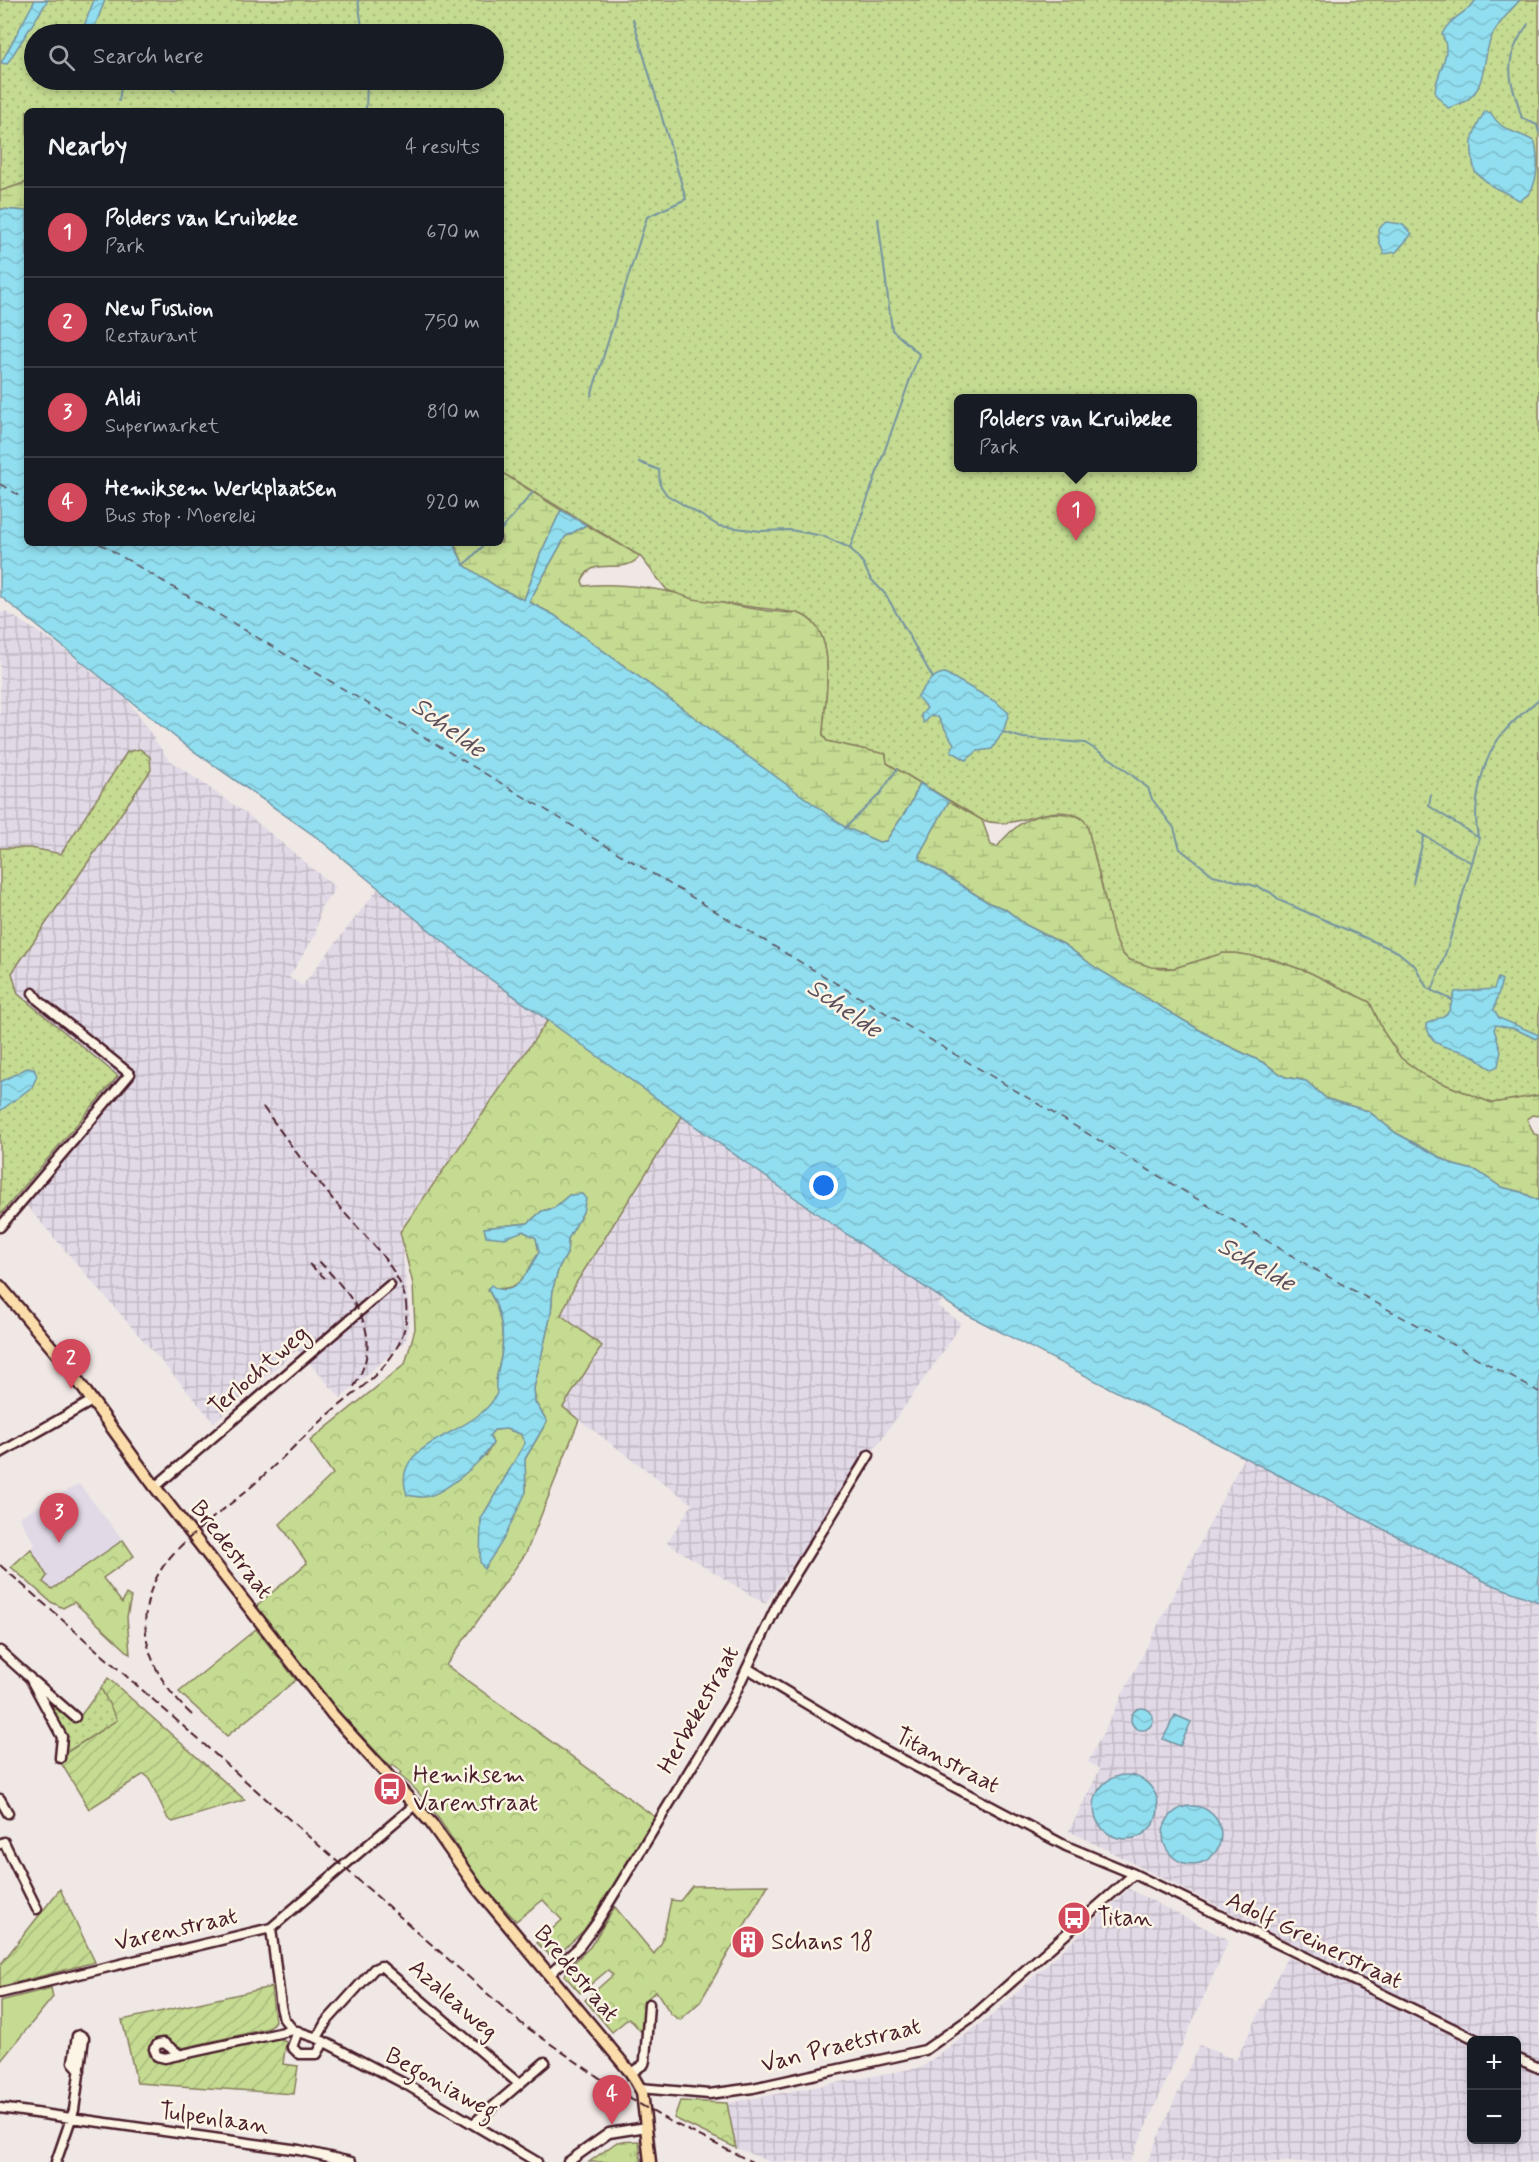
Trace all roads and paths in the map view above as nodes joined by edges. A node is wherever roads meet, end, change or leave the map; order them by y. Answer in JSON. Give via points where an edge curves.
{"nodes":[{"id":1,"x":33,"y":993,"type":"dead end"},
{"id":2,"x":0,"y":1227,"type":"edge"},
{"id":3,"x":390,"y":1285,"type":"dead end"},
{"id":4,"x":0,"y":1286,"type":"edge"},
{"id":5,"x":92,"y":1401,"type":"junction"},
{"id":6,"x":0,"y":1453,"type":"edge"},
{"id":7,"x":868,"y":1455,"type":"dead end"},
{"id":8,"x":155,"y":1487,"type":"junction"},
{"id":9,"x":0,"y":1651,"type":"edge"},
{"id":10,"x":747,"y":1668,"type":"junction"},
{"id":11,"x":30,"y":1678,"type":"junction"},
{"id":12,"x":75,"y":1717,"type":"dead end"},
{"id":13,"x":340,"y":1723,"type":"junction"},
{"id":14,"x":60,"y":1758,"type":"dead end"},
{"id":15,"x":0,"y":1798,"type":"edge"},
{"id":16,"x":410,"y":1809,"type":"junction"},
{"id":17,"x":8,"y":1813,"type":"dead end"},
{"id":18,"x":0,"y":1844,"type":"edge"},
{"id":19,"x":1134,"y":1874,"type":"junction"},
{"id":20,"x":477,"y":1888,"type":"junction"},
{"id":21,"x":37,"y":1909,"type":"dead end"},
{"id":22,"x":271,"y":1928,"type":"junction"},
{"id":23,"x":549,"y":1975,"type":"junction"},
{"id":24,"x":0,"y":1993,"type":"edge"},
{"id":25,"x":649,"y":2004,"type":"dead end"},
{"id":26,"x":283,"y":2015,"type":"junction"},
{"id":27,"x":296,"y":2030,"type":"junction"},
{"id":28,"x":278,"y":2031,"type":"junction"},
{"id":29,"x":1469,"y":2036,"type":"edge"},
{"id":30,"x":321,"y":2040,"type":"junction"},
{"id":31,"x":179,"y":2054,"type":"dead end"},
{"id":32,"x":1521,"y":2060,"type":"edge"},
{"id":33,"x":545,"y":2062,"type":"dead end"},
{"id":34,"x":1539,"y":2068,"type":"edge"},
{"id":35,"x":80,"y":2070,"type":"dead end"},
{"id":36,"x":631,"y":2073,"type":"junction"},
{"id":37,"x":518,"y":2083,"type":"junction"},
{"id":38,"x":640,"y":2088,"type":"junction"},
{"id":39,"x":0,"y":2108,"type":"edge"},
{"id":40,"x":71,"y":2120,"type":"junction"},
{"id":41,"x":474,"y":2123,"type":"junction"},
{"id":42,"x":646,"y":2127,"type":"junction"},
{"id":43,"x":56,"y":2162,"type":"edge"},
{"id":44,"x":351,"y":2162,"type":"edge"},
{"id":45,"x":537,"y":2162,"type":"edge"},
{"id":46,"x":568,"y":2162,"type":"edge"},
{"id":47,"x":650,"y":2162,"type":"edge"}],
"edges":[{"from":1,"to":2,"type":"street","via":[[130,1074]]},
{"from":3,"to":8,"type":"street","name":"Terlochtweg"},
{"from":4,"to":5,"type":"main road","name":"Bredestraat"},
{"from":5,"to":6,"type":"street"},
{"from":5,"to":8,"type":"main road","name":"Bredestraat"},
{"from":7,"to":10,"type":"street","name":"Herbekestraat","via":[[780,1599]]},
{"from":8,"to":13,"type":"main road","name":"Bredestraat"},
{"from":9,"to":11,"type":"street"},
{"from":10,"to":19,"type":"street","name":"Titanstraat","via":[[961,1791],[1066,1846]]},
{"from":10,"to":23,"type":"street","name":"Herbekestraat","via":[[730,1704],[591,1930]]},
{"from":11,"to":12,"type":"street"},
{"from":11,"to":14,"type":"street","via":[[62,1737]]},
{"from":13,"to":16,"type":"main road","name":"Bredestraat"},
{"from":13,"to":20,"type":"main road","name":"Bredestraat","via":[[431,1823]]},
{"from":15,"to":17,"type":"street"},
{"from":16,"to":20,"type":"main road","name":"Bredestraat"},
{"from":16,"to":22,"type":"street","name":"Varenstraat"},
{"from":18,"to":21,"type":"street","via":[[4,1842]]},
{"from":19,"to":29,"type":"street","name":"Adolf Greinerstraat"},
{"from":19,"to":38,"type":"street","name":"Van Praetstraat","via":[[972,2018],[926,2049],[753,2088],[709,2094]]},
{"from":20,"to":23,"type":"main road","name":"Bredestraat"},
{"from":22,"to":24,"type":"street","name":"Varenstraat"},
{"from":22,"to":26,"type":"street"},
{"from":23,"to":36,"type":"main road","name":"Bredestraat"},
{"from":25,"to":36,"type":"street","via":[[644,2064]]},
{"from":26,"to":27,"type":"street"},
{"from":26,"to":28,"type":"street"},
{"from":27,"to":28,"type":"street"},
{"from":27,"to":30,"type":"street","name":"Begoniaweg"},
{"from":27,"to":30,"type":"street","via":[[292,2047],[299,2054],[317,2054]]},
{"from":28,"to":31,"type":"street"},
{"from":30,"to":37,"type":"street","name":"Azaleaweg","via":[[326,2022],[374,1969],[385,1966]]},
{"from":30,"to":41,"type":"street","name":"Begoniaweg"},
{"from":32,"to":34,"type":"street"},
{"from":33,"to":37,"type":"street"},
{"from":35,"to":40,"type":"street"},
{"from":36,"to":38,"type":"main road","name":"Bredestraat"},
{"from":37,"to":41,"type":"street"},
{"from":38,"to":42,"type":"main road"},
{"from":39,"to":40,"type":"street","name":"Tulpenlaan"},
{"from":40,"to":43,"type":"street"},
{"from":40,"to":44,"type":"street","name":"Tulpenlaan","via":[[299,2150]]},
{"from":41,"to":45,"type":"street","name":"Begoniaweg"},
{"from":42,"to":46,"type":"street","via":[[609,2133]]},
{"from":42,"to":47,"type":"main road"}]}
